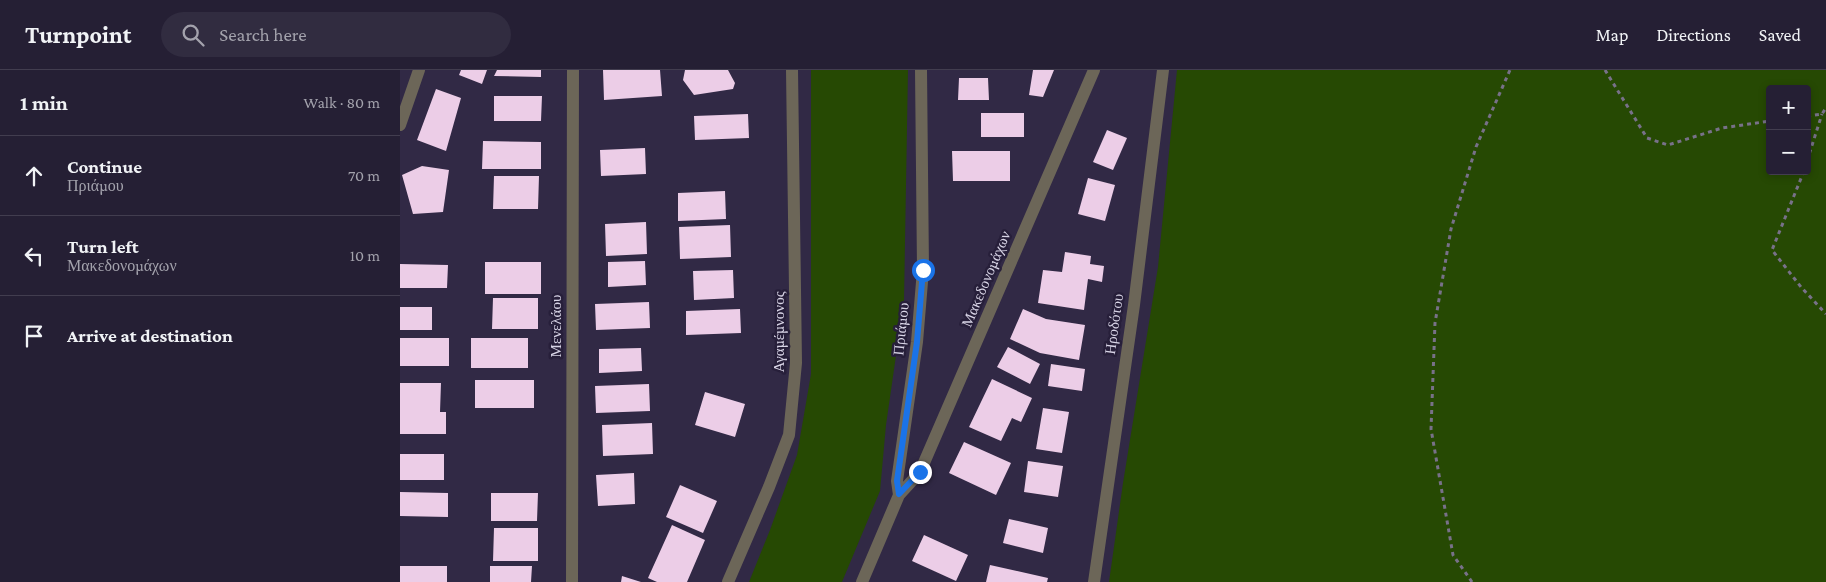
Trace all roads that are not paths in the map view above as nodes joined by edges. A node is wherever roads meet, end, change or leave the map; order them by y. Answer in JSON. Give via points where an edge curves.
{"nodes":[{"id":1,"x":419,"y":70,"type":"edge"},
{"id":2,"x":573,"y":70,"type":"edge"},
{"id":3,"x":791,"y":70,"type":"edge"},
{"id":4,"x":921,"y":70,"type":"edge"},
{"id":5,"x":1094,"y":70,"type":"edge"},
{"id":6,"x":1163,"y":70,"type":"edge"},
{"id":7,"x":400,"y":125,"type":"edge"},
{"id":8,"x":899,"y":494,"type":"junction"},
{"id":9,"x":572,"y":582,"type":"edge"},
{"id":10,"x":728,"y":582,"type":"edge"},
{"id":11,"x":862,"y":582,"type":"edge"},
{"id":12,"x":1094,"y":582,"type":"edge"}],
"edges":[{"from":1,"to":7,"type":"street"},
{"from":2,"to":9,"type":"street","name":"Μενελάου"},
{"from":3,"to":10,"type":"street","name":"Αγαμέμνονος","via":[[796,363],[788,435]]},
{"from":4,"to":8,"type":"street","name":"Πριάμου","via":[[923,270],[917,342],[897,481]]},
{"from":5,"to":8,"type":"street","name":"Μακεδονομάχων","via":[[920,472]]},
{"from":6,"to":12,"type":"street","name":"Ηροδότου","via":[[1134,305]]},
{"from":8,"to":11,"type":"street","name":"Πριάμου"}]}
